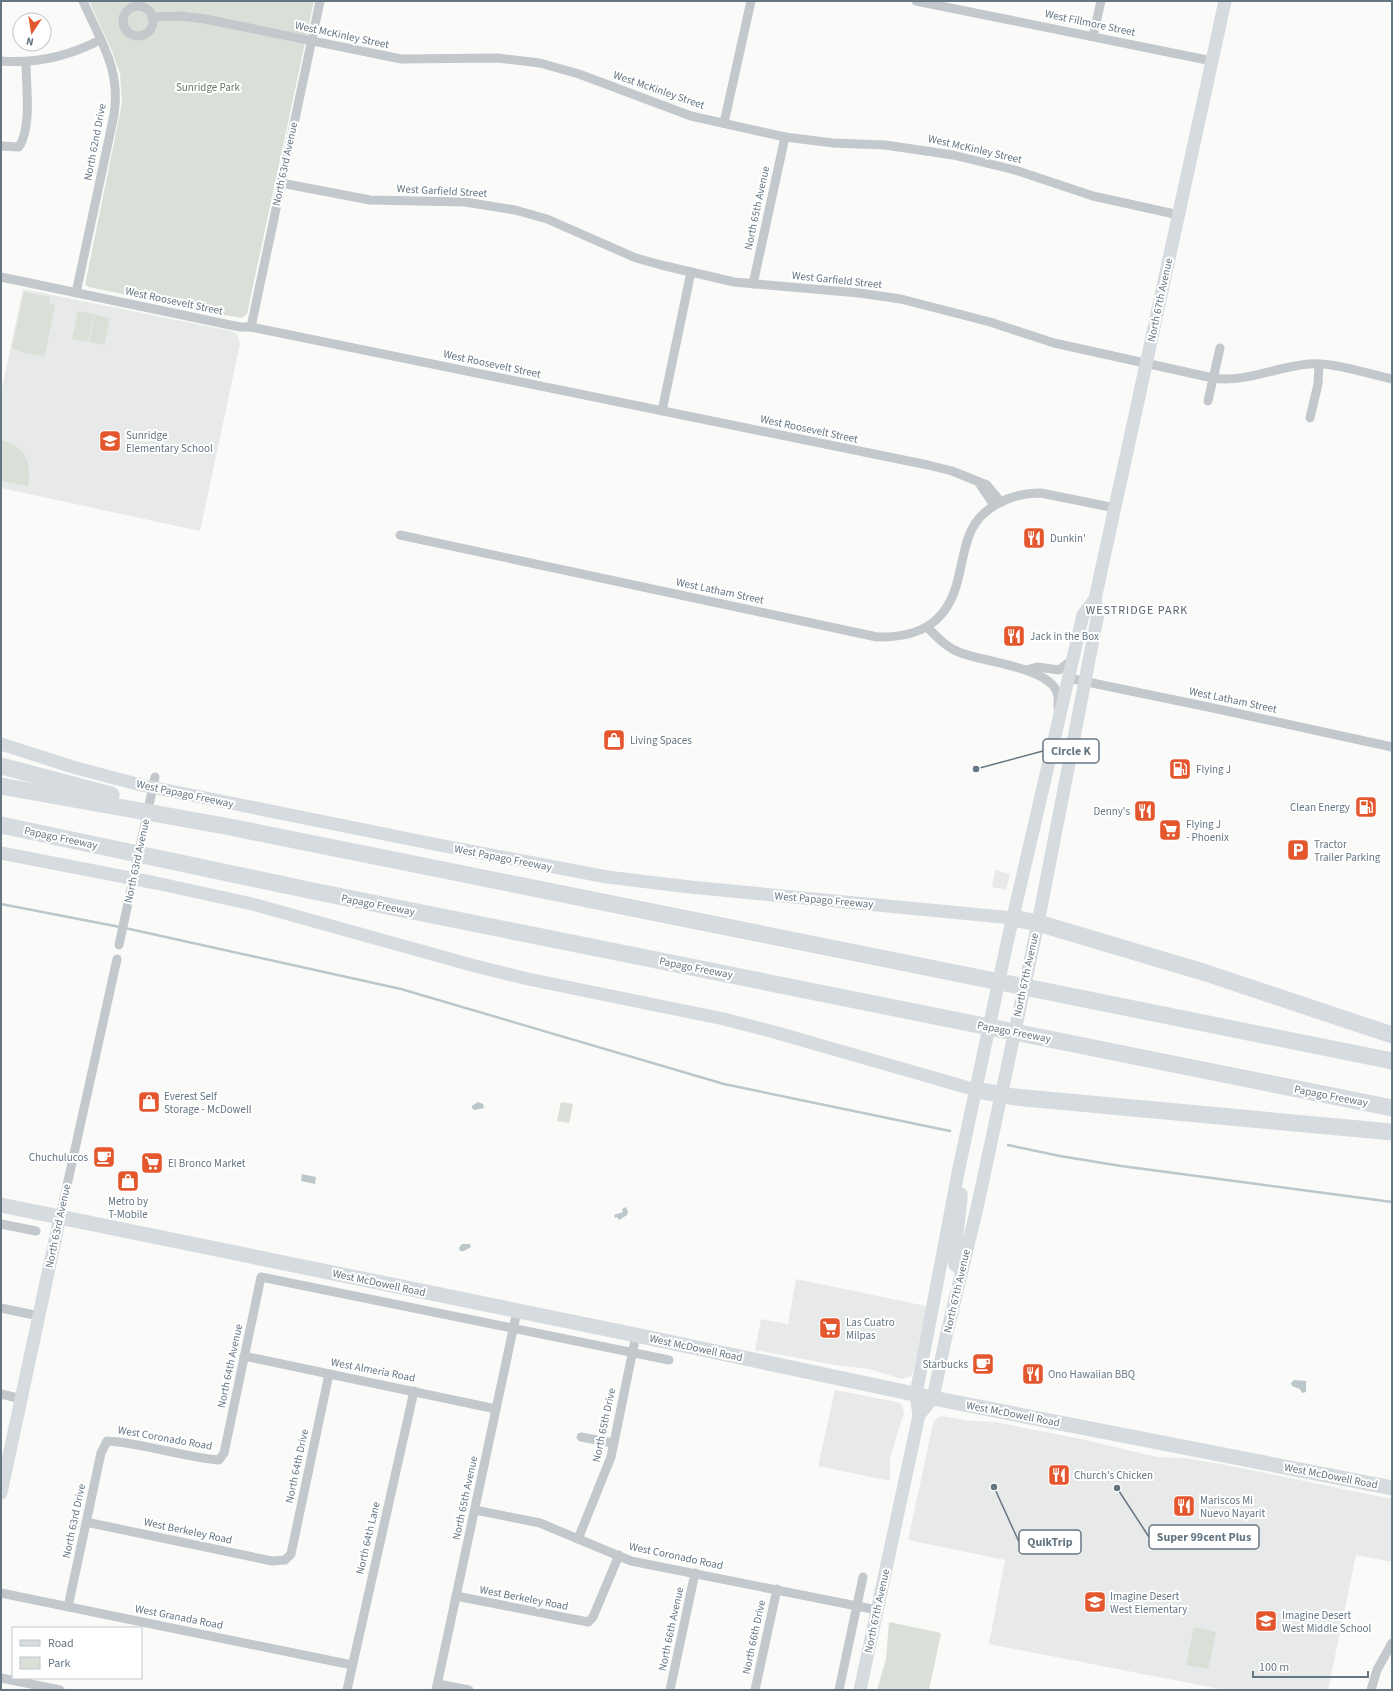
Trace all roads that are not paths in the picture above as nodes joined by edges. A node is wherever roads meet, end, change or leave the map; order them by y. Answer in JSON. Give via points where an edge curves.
{"nodes":[{"id":1,"x":83,"y":1,"type":"edge"},
{"id":2,"x":320,"y":1,"type":"edge"},
{"id":3,"x":751,"y":1,"type":"edge"},
{"id":4,"x":916,"y":1,"type":"edge"},
{"id":5,"x":1100,"y":1,"type":"edge"},
{"id":6,"x":1225,"y":1,"type":"edge"},
{"id":7,"x":152,"y":17,"type":"dead end"},
{"id":8,"x":1093,"y":36,"type":"junction"},
{"id":9,"x":100,"y":40,"type":"junction"},
{"id":10,"x":312,"y":41,"type":"junction"},
{"id":11,"x":1,"y":61,"type":"edge"},
{"id":12,"x":1212,"y":61,"type":"junction"},
{"id":13,"x":26,"y":62,"type":"junction"},
{"id":14,"x":724,"y":123,"type":"junction"},
{"id":15,"x":785,"y":137,"type":"junction"},
{"id":16,"x":1,"y":146,"type":"edge"},
{"id":17,"x":281,"y":183,"type":"junction"},
{"id":18,"x":1179,"y":215,"type":"junction"},
{"id":19,"x":691,"y":272,"type":"junction"},
{"id":20,"x":1,"y":277,"type":"edge"},
{"id":21,"x":753,"y":284,"type":"junction"},
{"id":22,"x":76,"y":292,"type":"junction"},
{"id":23,"x":251,"y":326,"type":"junction"},
{"id":24,"x":1220,"y":348,"type":"dead end"},
{"id":25,"x":1146,"y":364,"type":"junction"},
{"id":26,"x":1319,"y":364,"type":"junction"},
{"id":27,"x":1213,"y":378,"type":"junction"},
{"id":28,"x":1392,"y":379,"type":"edge"},
{"id":29,"x":1208,"y":401,"type":"dead end"},
{"id":30,"x":662,"y":411,"type":"junction"},
{"id":31,"x":1310,"y":418,"type":"dead end"},
{"id":32,"x":998,"y":503,"type":"junction"},
{"id":33,"x":1115,"y":508,"type":"junction"},
{"id":34,"x":400,"y":536,"type":"dead end"},
{"id":35,"x":1095,"y":599,"type":"junction"},
{"id":36,"x":927,"y":627,"type":"junction"},
{"id":37,"x":1072,"y":660,"type":"junction"},
{"id":38,"x":1026,"y":670,"type":"junction"},
{"id":39,"x":1068,"y":678,"type":"junction"},
{"id":40,"x":1084,"y":681,"type":"junction"},
{"id":41,"x":1057,"y":729,"type":"junction"},
{"id":42,"x":1,"y":744,"type":"edge"},
{"id":43,"x":1392,"y":747,"type":"edge"},
{"id":44,"x":1,"y":766,"type":"edge"},
{"id":45,"x":155,"y":777,"type":"dead end"},
{"id":46,"x":1,"y":786,"type":"edge"},
{"id":47,"x":1,"y":825,"type":"edge"},
{"id":48,"x":225,"y":826,"type":"junction"},
{"id":49,"x":1,"y":836,"type":"edge"},
{"id":50,"x":56,"y":837,"type":"junction"},
{"id":51,"x":1,"y":853,"type":"edge"},
{"id":52,"x":1013,"y":918,"type":"junction"},
{"id":53,"x":1038,"y":923,"type":"junction"},
{"id":54,"x":119,"y":945,"type":"dead end"},
{"id":55,"x":117,"y":959,"type":"dead end"},
{"id":56,"x":1392,"y":1035,"type":"edge"},
{"id":57,"x":1392,"y":1061,"type":"edge"},
{"id":58,"x":969,"y":1088,"type":"junction"},
{"id":59,"x":1000,"y":1095,"type":"junction"},
{"id":60,"x":1392,"y":1108,"type":"edge"},
{"id":61,"x":1392,"y":1132,"type":"edge"},
{"id":62,"x":959,"y":1168,"type":"junction"},
{"id":63,"x":1,"y":1205,"type":"edge"},
{"id":64,"x":60,"y":1218,"type":"junction"},
{"id":65,"x":1,"y":1224,"type":"edge"},
{"id":66,"x":36,"y":1231,"type":"dead end"},
{"id":67,"x":962,"y":1270,"type":"junction"},
{"id":68,"x":261,"y":1276,"type":"joint"},
{"id":69,"x":1,"y":1308,"type":"edge"},
{"id":70,"x":517,"y":1311,"type":"junction"},
{"id":71,"x":39,"y":1316,"type":"junction"},
{"id":72,"x":513,"y":1328,"type":"junction"},
{"id":73,"x":636,"y":1335,"type":"junction"},
{"id":74,"x":632,"y":1352,"type":"junction"},
{"id":75,"x":244,"y":1356,"type":"junction"},
{"id":76,"x":669,"y":1360,"type":"dead end"},
{"id":77,"x":329,"y":1374,"type":"junction"},
{"id":78,"x":414,"y":1391,"type":"junction"},
{"id":79,"x":1,"y":1394,"type":"edge"},
{"id":80,"x":916,"y":1394,"type":"junction"},
{"id":81,"x":933,"y":1398,"type":"junction"},
{"id":82,"x":22,"y":1399,"type":"junction"},
{"id":83,"x":496,"y":1408,"type":"junction"},
{"id":84,"x":919,"y":1415,"type":"junction"},
{"id":85,"x":581,"y":1437,"type":"dead end"},
{"id":86,"x":106,"y":1441,"type":"joint"},
{"id":87,"x":613,"y":1444,"type":"junction"},
{"id":88,"x":219,"y":1460,"type":"joint"},
{"id":89,"x":3,"y":1478,"type":"edge"},
{"id":90,"x":1392,"y":1488,"type":"edge"},
{"id":91,"x":1,"y":1493,"type":"edge"},
{"id":92,"x":474,"y":1510,"type":"junction"},
{"id":93,"x":86,"y":1522,"type":"junction"},
{"id":94,"x":578,"y":1539,"type":"junction"},
{"id":95,"x":618,"y":1556,"type":"junction"},
{"id":96,"x":285,"y":1560,"type":"joint"},
{"id":97,"x":695,"y":1573,"type":"junction"},
{"id":98,"x":863,"y":1577,"type":"dead end"},
{"id":99,"x":777,"y":1589,"type":"junction"},
{"id":100,"x":1,"y":1593,"type":"edge"},
{"id":101,"x":456,"y":1596,"type":"junction"},
{"id":102,"x":857,"y":1606,"type":"junction"},
{"id":103,"x":68,"y":1607,"type":"junction"},
{"id":104,"x":877,"y":1610,"type":"junction"},
{"id":105,"x":1392,"y":1643,"type":"edge"},
{"id":106,"x":352,"y":1665,"type":"junction"},
{"id":107,"x":1,"y":1678,"type":"edge"},
{"id":108,"x":437,"y":1687,"type":"edge"},
{"id":109,"x":60,"y":1690,"type":"edge"},
{"id":110,"x":347,"y":1690,"type":"edge"},
{"id":111,"x":469,"y":1690,"type":"edge"},
{"id":112,"x":670,"y":1690,"type":"edge"},
{"id":113,"x":755,"y":1690,"type":"edge"},
{"id":114,"x":839,"y":1690,"type":"edge"},
{"id":115,"x":860,"y":1690,"type":"edge"},
{"id":116,"x":1371,"y":1690,"type":"edge"}],
"edges":[{"from":1,"to":9,"type":"street","name":"North 62nd Drive"},
{"from":2,"to":10,"type":"street","name":"North 63rd Avenue"},
{"from":3,"to":14,"type":"street"},
{"from":4,"to":8,"type":"street","name":"West Fillmore Street"},
{"from":5,"to":8,"type":"street"},
{"from":6,"to":12,"type":"main road","name":"North 67th Avenue"},
{"from":7,"to":10,"type":"street","name":"West McKinley Street","via":[[180,16],[205,19]]},
{"from":8,"to":12,"type":"street","name":"West Fillmore Street"},
{"from":9,"to":13,"type":"street","via":[[67,54]]},
{"from":9,"to":22,"type":"street","name":"North 62nd Drive","via":[[114,72],[115,105]]},
{"from":10,"to":14,"type":"street","name":"West McKinley Street","via":[[401,59],[498,58],[540,63],[590,78],[675,111]]},
{"from":10,"to":17,"type":"street","name":"North 63rd Avenue"},
{"from":11,"to":13,"type":"street"},
{"from":12,"to":18,"type":"main road","name":"North 67th Avenue"},
{"from":13,"to":16,"type":"street","via":[[26,122],[23,140],[19,148]]},
{"from":14,"to":15,"type":"street","name":"West McKinley Street"},
{"from":15,"to":18,"type":"street","name":"West McKinley Street","via":[[933,151],[1015,170],[1093,196]]},
{"from":15,"to":21,"type":"street","name":"North 65th Avenue"},
{"from":17,"to":19,"type":"street","name":"West Garfield Street","via":[[370,200],[465,202],[515,210],[547,219],[636,258]]},
{"from":17,"to":23,"type":"street","name":"North 63rd Avenue"},
{"from":18,"to":25,"type":"main road","name":"North 67th Avenue"},
{"from":19,"to":21,"type":"street","name":"West Garfield Street"},
{"from":19,"to":30,"type":"street"},
{"from":20,"to":22,"type":"street","name":"West Roosevelt Street"},
{"from":21,"to":25,"type":"street","name":"West Garfield Street","via":[[908,300],[990,322],[1054,343]]},
{"from":22,"to":23,"type":"street","name":"West Roosevelt Street","via":[[240,327]]},
{"from":23,"to":30,"type":"street","name":"West Roosevelt Street"},
{"from":24,"to":27,"type":"street"},
{"from":25,"to":27,"type":"street","name":"West Garfield Street"},
{"from":25,"to":33,"type":"main road","name":"North 67th Avenue"},
{"from":26,"to":27,"type":"street","name":"West Garfield Street","via":[[1234,379]]},
{"from":26,"to":28,"type":"street","name":"West Garfield Street"},
{"from":26,"to":31,"type":"street","via":[[1318,384]]},
{"from":27,"to":29,"type":"street"},
{"from":30,"to":32,"type":"street","name":"West Roosevelt Street","via":[[952,471],[987,485]]},
{"from":32,"to":33,"type":"street","via":[[1017,495],[1040,493]]},
{"from":32,"to":36,"type":"street","via":[[982,514],[971,530],[954,593],[945,610]]},
{"from":33,"to":35,"type":"main road","name":"North 67th Avenue"},
{"from":34,"to":36,"type":"street","name":"West Latham Street","via":[[877,636],[900,636]]},
{"from":35,"to":37,"type":"main road","name":"North 67th Avenue","via":[[1083,615]]},
{"from":35,"to":40,"type":"main road","name":"North 67th Avenue","via":[[1098,614]]},
{"from":36,"to":38,"type":"street","via":[[942,642],[962,654]]},
{"from":37,"to":38,"type":"street","via":[[1060,670],[1037,667]]},
{"from":37,"to":39,"type":"main road","name":"North 67th Avenue"},
{"from":38,"to":41,"type":"street","via":[[1048,682],[1057,693]]},
{"from":39,"to":40,"type":"street","name":"West Latham Street"},
{"from":39,"to":41,"type":"main road","name":"North 67th Avenue"},
{"from":40,"to":43,"type":"street","name":"West Latham Street"},
{"from":40,"to":53,"type":"main road","name":"North 67th Avenue"},
{"from":41,"to":52,"type":"main road","name":"North 67th Avenue"},
{"from":42,"to":52,"type":"main road","name":"West Papago Freeway","via":[[141,785],[607,877]]},
{"from":44,"to":48,"type":"highway"},
{"from":45,"to":54,"type":"street","name":"North 63rd Avenue"},
{"from":46,"to":48,"type":"highway"},
{"from":47,"to":50,"type":"highway","name":"Papago Freeway"},
{"from":48,"to":57,"type":"highway"},
{"from":49,"to":50,"type":"highway"},
{"from":50,"to":60,"type":"highway","name":"Papago Freeway","via":[[320,893]]},
{"from":51,"to":58,"type":"main road","via":[[256,905],[528,979],[724,1019]]},
{"from":52,"to":53,"type":"highway"},
{"from":52,"to":58,"type":"main road","name":"North 67th Avenue","via":[[981,1068]]},
{"from":53,"to":56,"type":"highway","via":[[1203,972]]},
{"from":53,"to":59,"type":"main road","name":"North 67th Avenue"},
{"from":55,"to":64,"type":"street","name":"North 63rd Avenue"},
{"from":58,"to":59,"type":"highway"},
{"from":58,"to":62,"type":"main road","name":"North 67th Avenue","via":[[969,1121]]},
{"from":59,"to":61,"type":"highway"},
{"from":59,"to":67,"type":"main road","name":"North 67th Avenue"},
{"from":62,"to":67,"type":"main road","via":[[961,1200],[954,1260],[955,1265]]},
{"from":62,"to":80,"type":"main road","name":"North 67th Avenue"},
{"from":63,"to":64,"type":"main road","name":"West McDowell Road"},
{"from":64,"to":70,"type":"main road","name":"West McDowell Road"},
{"from":64,"to":71,"type":"main road","name":"North 63rd Avenue"},
{"from":65,"to":66,"type":"street"},
{"from":67,"to":81,"type":"main road","name":"North 67th Avenue"},
{"from":68,"to":72,"type":"street","name":"West McDowell Road"},
{"from":68,"to":75,"type":"street","name":"North 64th Avenue"},
{"from":69,"to":71,"type":"street"},
{"from":70,"to":72,"type":"street","name":"North 65th Avenue"},
{"from":70,"to":73,"type":"main road","name":"West McDowell Road"},
{"from":71,"to":82,"type":"main road","name":"North 63rd Avenue"},
{"from":72,"to":74,"type":"street","name":"West McDowell Road"},
{"from":72,"to":83,"type":"street","name":"North 65th Avenue"},
{"from":73,"to":74,"type":"street","name":"North 65th Drive"},
{"from":73,"to":80,"type":"main road","name":"West McDowell Road"},
{"from":74,"to":76,"type":"street","name":"West McDowell Road"},
{"from":74,"to":87,"type":"street","name":"North 65th Drive"},
{"from":75,"to":77,"type":"street","name":"West Almeria Road"},
{"from":75,"to":88,"type":"street","name":"North 64th Avenue","via":[[224,1453]]},
{"from":77,"to":78,"type":"street","name":"West Almeria Road"},
{"from":77,"to":96,"type":"street","name":"North 64th Drive","via":[[291,1554]]},
{"from":78,"to":83,"type":"street","name":"West Almeria Road"},
{"from":78,"to":106,"type":"street","name":"North 64th Lane"},
{"from":79,"to":82,"type":"street"},
{"from":80,"to":81,"type":"main road","name":"West McDowell Road"},
{"from":80,"to":84,"type":"main road","name":"North 67th Avenue"},
{"from":81,"to":84,"type":"main road","name":"North 67th Avenue"},
{"from":81,"to":90,"type":"main road","name":"West McDowell Road"},
{"from":82,"to":89,"type":"main road","name":"North 63rd Avenue"},
{"from":83,"to":92,"type":"street","name":"North 65th Avenue"},
{"from":84,"to":104,"type":"main road","name":"North 67th Avenue"},
{"from":85,"to":87,"type":"street"},
{"from":86,"to":88,"type":"street","name":"West Coronado Road"},
{"from":86,"to":93,"type":"street","name":"North 63rd Drive"},
{"from":87,"to":94,"type":"street","name":"North 65th Drive","via":[[607,1470]]},
{"from":89,"to":91,"type":"main road","name":"North 63rd Avenue"},
{"from":92,"to":94,"type":"street","name":"West Coronado Road","via":[[540,1523]]},
{"from":92,"to":101,"type":"street","name":"North 65th Avenue"},
{"from":93,"to":96,"type":"street","name":"West Berkeley Road","via":[[272,1561]]},
{"from":93,"to":103,"type":"street","name":"North 63rd Drive"},
{"from":94,"to":95,"type":"street","name":"West Coronado Road"},
{"from":95,"to":97,"type":"street","name":"West Coronado Road","via":[[631,1561]]},
{"from":95,"to":101,"type":"street","name":"West Berkeley Road","via":[[593,1617],[588,1622]]},
{"from":97,"to":99,"type":"street","name":"West Coronado Road"},
{"from":97,"to":112,"type":"street","name":"North 66th Avenue"},
{"from":98,"to":102,"type":"street","name":"North 67th Avenue"},
{"from":99,"to":102,"type":"street","name":"West Coronado Road"},
{"from":99,"to":113,"type":"street","name":"North 66th Drive"},
{"from":100,"to":103,"type":"street","name":"West Granada Road"},
{"from":101,"to":108,"type":"street","name":"North 65th Avenue"},
{"from":102,"to":104,"type":"street","name":"West Coronado Road"},
{"from":102,"to":114,"type":"street","name":"North 67th Avenue"},
{"from":103,"to":106,"type":"street","name":"West Granada Road"},
{"from":104,"to":115,"type":"main road","name":"North 67th Avenue"},
{"from":105,"to":116,"type":"street","via":[[1377,1670]]},
{"from":106,"to":110,"type":"street","name":"North 64th Lane"},
{"from":107,"to":109,"type":"street"},
{"from":108,"to":111,"type":"street"}]}
